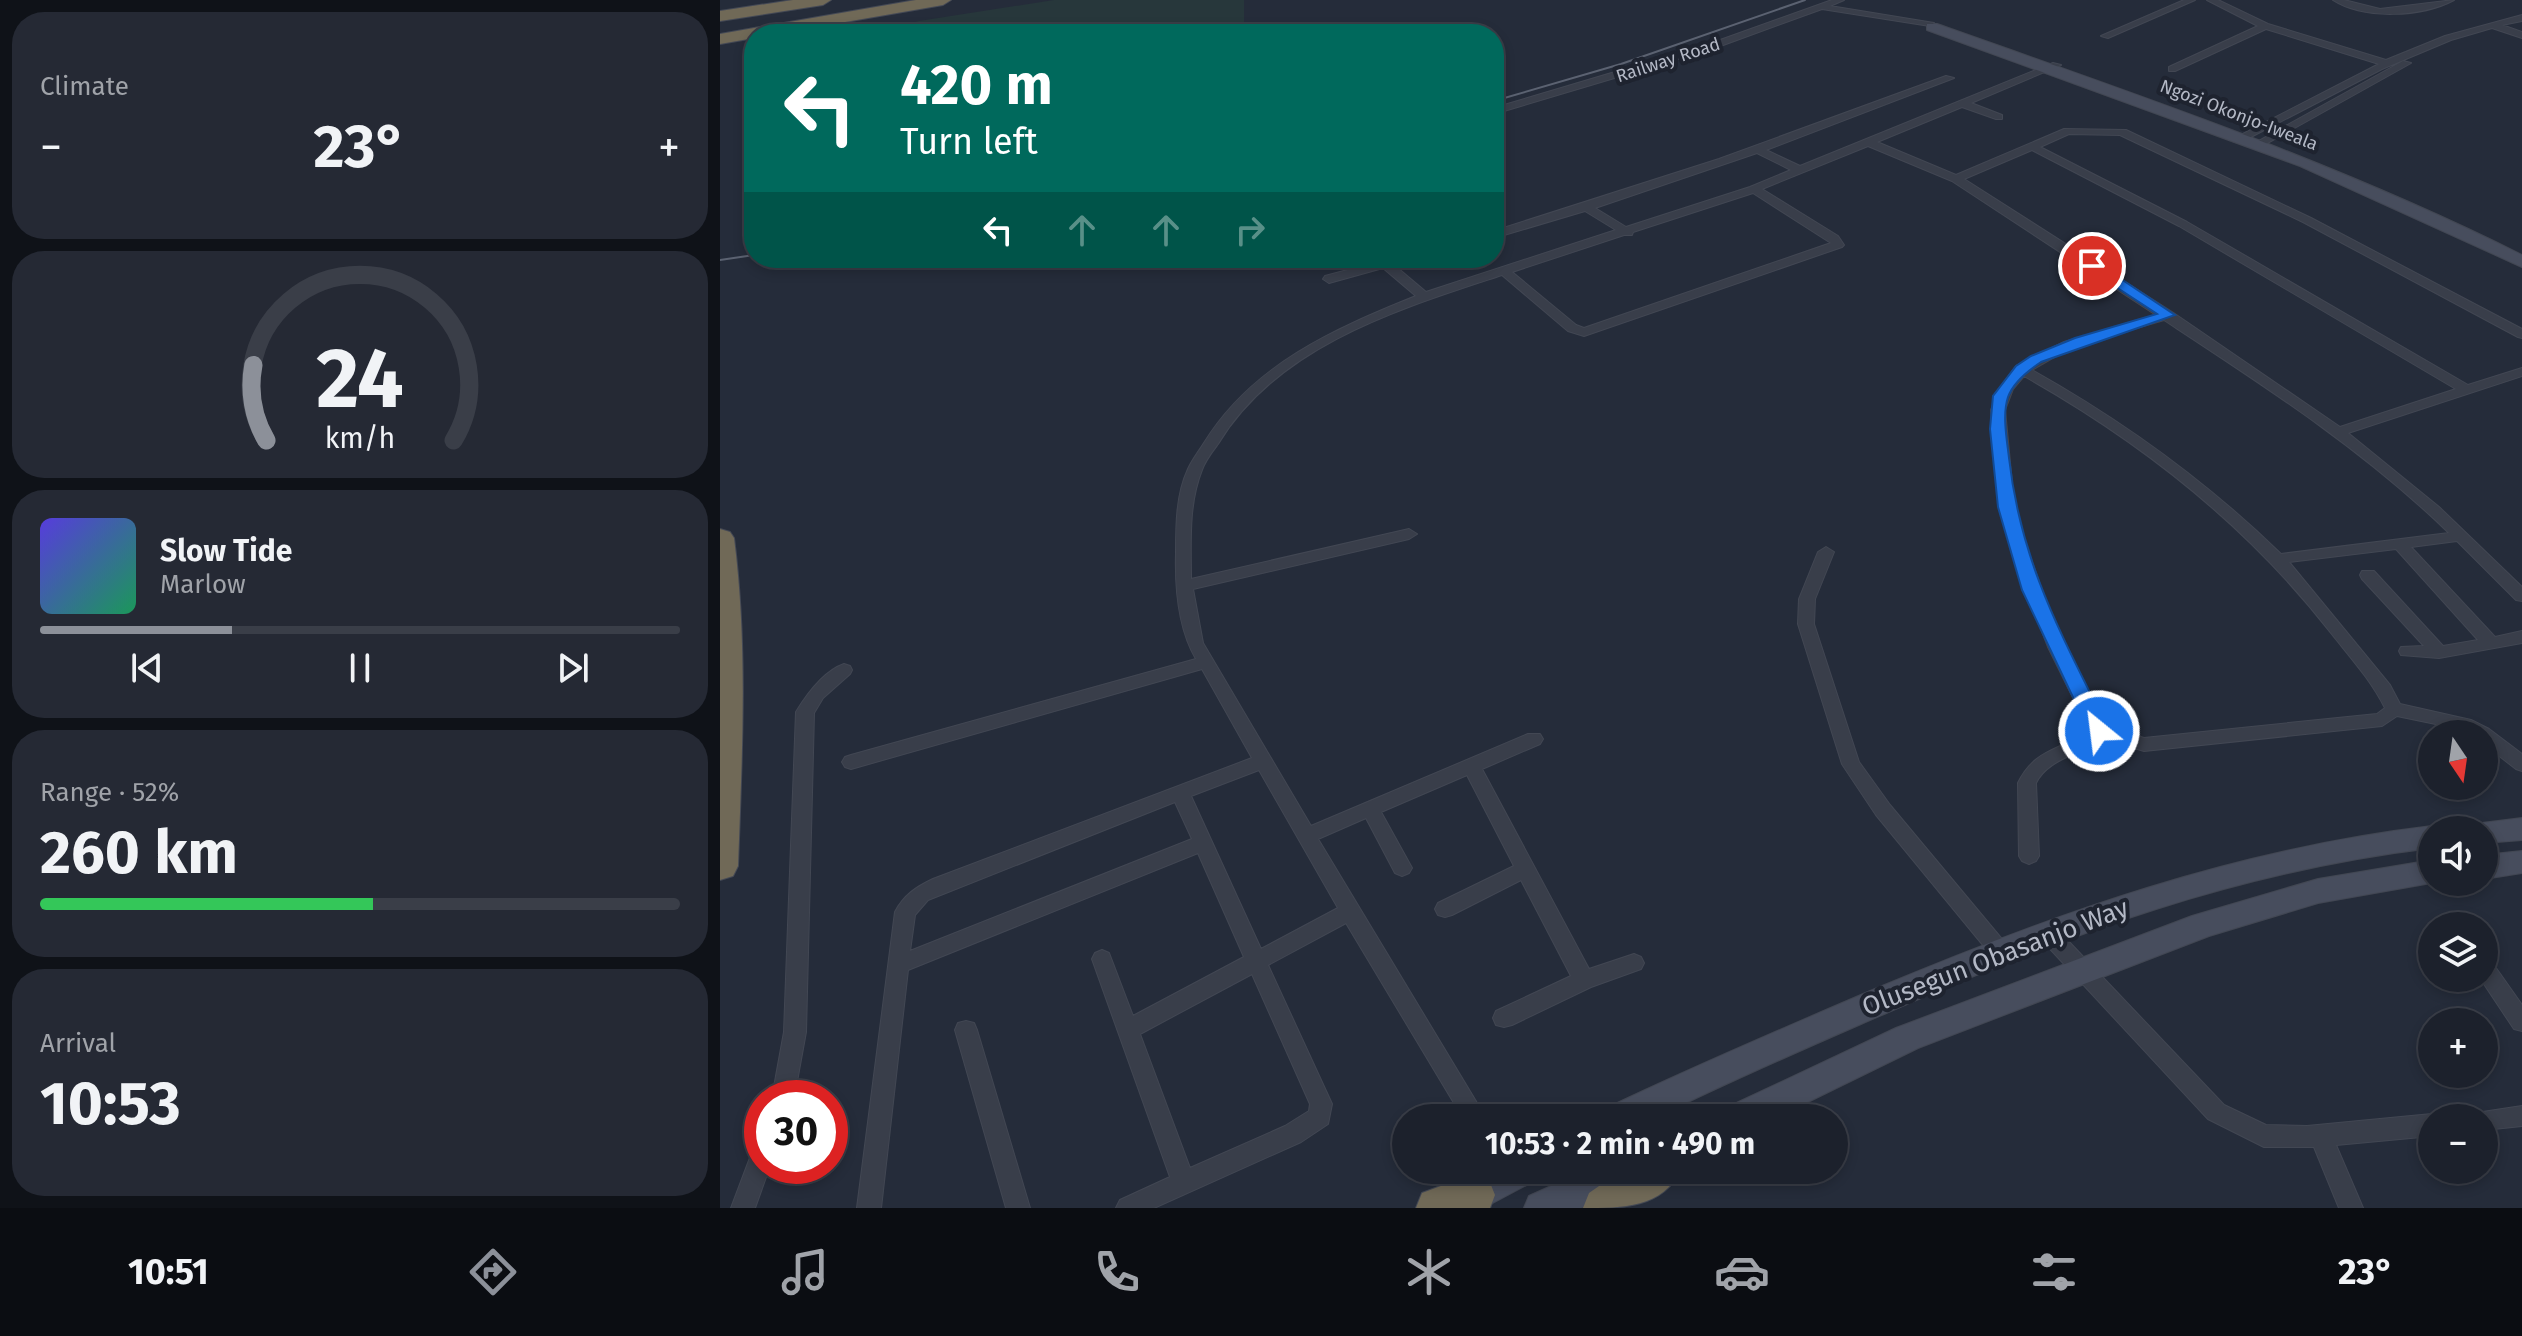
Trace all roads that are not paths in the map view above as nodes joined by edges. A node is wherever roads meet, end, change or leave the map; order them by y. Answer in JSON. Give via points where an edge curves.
{"nodes":[{"id":1,"x":787,"y":0,"type":"edge"},
{"id":2,"x":823,"y":0,"type":"edge"},
{"id":3,"x":943,"y":0,"type":"edge"},
{"id":4,"x":1840,"y":0,"type":"edge"},
{"id":5,"x":2191,"y":0,"type":"edge"},
{"id":6,"x":2211,"y":0,"type":"edge"},
{"id":7,"x":2337,"y":0,"type":"edge"},
{"id":8,"x":2450,"y":0,"type":"edge"},
{"id":9,"x":887,"y":5,"type":"edge"},
{"id":10,"x":848,"y":6,"type":"edge"},
{"id":11,"x":1819,"y":7,"type":"junction"},
{"id":12,"x":720,"y":8,"type":"edge"},
{"id":13,"x":720,"y":18,"type":"edge"},
{"id":14,"x":2522,"y":18,"type":"edge"},
{"id":15,"x":778,"y":24,"type":"edge"},
{"id":16,"x":1935,"y":25,"type":"joint"},
{"id":17,"x":2491,"y":25,"type":"junction"},
{"id":18,"x":2522,"y":25,"type":"edge"},
{"id":19,"x":720,"y":26,"type":"edge"},
{"id":20,"x":2265,"y":26,"type":"junction"},
{"id":21,"x":2504,"y":29,"type":"junction"},
{"id":22,"x":744,"y":33,"type":"edge"},
{"id":23,"x":2522,"y":35,"type":"edge"},
{"id":24,"x":2105,"y":36,"type":"dead end"},
{"id":25,"x":720,"y":39,"type":"edge"},
{"id":26,"x":2383,"y":62,"type":"junction"},
{"id":27,"x":2052,"y":66,"type":"junction"},
{"id":28,"x":2398,"y":67,"type":"junction"},
{"id":29,"x":2172,"y":69,"type":"dead end"},
{"id":30,"x":1949,"y":78,"type":"dead end"},
{"id":31,"x":1901,"y":97,"type":"junction"},
{"id":32,"x":1913,"y":102,"type":"dead end"},
{"id":33,"x":1961,"y":103,"type":"junction"},
{"id":34,"x":1926,"y":107,"type":"dead end"},
{"id":35,"x":1504,"y":108,"type":"edge"},
{"id":36,"x":1938,"y":112,"type":"junction"},
{"id":37,"x":1999,"y":117,"type":"dead end"},
{"id":38,"x":2075,"y":119,"type":"dead end"},
{"id":39,"x":2102,"y":130,"type":"junction"},
{"id":40,"x":2257,"y":137,"type":"junction"},
{"id":41,"x":1866,"y":141,"type":"junction"},
{"id":42,"x":2031,"y":146,"type":"junction"},
{"id":43,"x":1761,"y":151,"type":"junction"},
{"id":44,"x":1800,"y":170,"type":"junction"},
{"id":45,"x":1956,"y":179,"type":"junction"},
{"id":46,"x":1754,"y":189,"type":"junction"},
{"id":47,"x":1588,"y":208,"type":"junction"},
{"id":48,"x":1504,"y":232,"type":"edge"},
{"id":49,"x":1628,"y":233,"type":"junction"},
{"id":50,"x":2522,"y":252,"type":"edge"},
{"id":51,"x":2522,"y":262,"type":"edge"},
{"id":52,"x":1371,"y":268,"type":"edge"},
{"id":53,"x":1391,"y":268,"type":"edge"},
{"id":54,"x":1505,"y":272,"type":"junction"},
{"id":55,"x":1329,"y":279,"type":"dead end"},
{"id":56,"x":1424,"y":297,"type":"junction"},
{"id":57,"x":2168,"y":315,"type":"junction"},
{"id":58,"x":2522,"y":334,"type":"edge"},
{"id":59,"x":2021,"y":369,"type":"junction"},
{"id":60,"x":2522,"y":372,"type":"edge"},
{"id":61,"x":2465,"y":389,"type":"junction"},
{"id":62,"x":2338,"y":432,"type":"junction"},
{"id":63,"x":1409,"y":534,"type":"dead end"},
{"id":64,"x":2463,"y":536,"type":"junction"},
{"id":65,"x":720,"y":538,"type":"edge"},
{"id":66,"x":2400,"y":544,"type":"junction"},
{"id":67,"x":1826,"y":552,"type":"dead end"},
{"id":68,"x":2277,"y":559,"type":"junction"},
{"id":69,"x":2368,"y":575,"type":"dead end"},
{"id":70,"x":1184,"y":586,"type":"junction"},
{"id":71,"x":2522,"y":596,"type":"edge"},
{"id":72,"x":2522,"y":637,"type":"edge"},
{"id":73,"x":2491,"y":643,"type":"junction"},
{"id":74,"x":724,"y":645,"type":"edge"},
{"id":75,"x":2407,"y":651,"type":"dead end"},
{"id":76,"x":2439,"y":652,"type":"junction"},
{"id":77,"x":1206,"y":662,"type":"junction"},
{"id":78,"x":844,"y":670,"type":"dead end"},
{"id":79,"x":2394,"y":709,"type":"junction"},
{"id":80,"x":2446,"y":720,"type":"edge"},
{"id":81,"x":2099,"y":731,"type":"junction"},
{"id":82,"x":1534,"y":739,"type":"dead end"},
{"id":83,"x":2498,"y":745,"type":"edge"},
{"id":84,"x":1263,"y":761,"type":"junction"},
{"id":85,"x":851,"y":762,"type":"dead end"},
{"id":86,"x":2522,"y":764,"type":"edge"},
{"id":87,"x":1471,"y":766,"type":"junction"},
{"id":88,"x":1181,"y":794,"type":"junction"},
{"id":89,"x":1370,"y":809,"type":"junction"},
{"id":90,"x":2522,"y":829,"type":"edge"},
{"id":91,"x":2498,"y":831,"type":"edge"},
{"id":92,"x":1306,"y":836,"type":"junction"},
{"id":93,"x":2418,"y":839,"type":"edge"},
{"id":94,"x":1203,"y":843,"type":"junction"},
{"id":95,"x":2029,"y":856,"type":"dead end"},
{"id":96,"x":2522,"y":862,"type":"edge"},
{"id":97,"x":2498,"y":865,"type":"edge"},
{"id":98,"x":720,"y":866,"type":"edge"},
{"id":99,"x":1402,"y":868,"type":"dead end"},
{"id":100,"x":1525,"y":869,"type":"junction"},
{"id":101,"x":2418,"y":874,"type":"edge"},
{"id":102,"x":1445,"y":909,"type":"dead end"},
{"id":103,"x":1350,"y":911,"type":"junction"},
{"id":104,"x":2046,"y":931,"type":"junction"},
{"id":105,"x":1999,"y":950,"type":"junction"},
{"id":106,"x":1102,"y":959,"type":"dead end"},
{"id":107,"x":1257,"y":961,"type":"junction"},
{"id":108,"x":1634,"y":963,"type":"dead end"},
{"id":109,"x":899,"y":965,"type":"junction"},
{"id":110,"x":2083,"y":970,"type":"junction"},
{"id":111,"x":1584,"y":980,"type":"junction"},
{"id":112,"x":2498,"y":987,"type":"edge"},
{"id":113,"x":1504,"y":1018,"type":"dead end"},
{"id":114,"x":2522,"y":1022,"type":"edge"},
{"id":115,"x":966,"y":1030,"type":"dead end"},
{"id":116,"x":1127,"y":1030,"type":"junction"},
{"id":117,"x":786,"y":1080,"type":"edge"},
{"id":118,"x":1467,"y":1104,"type":"edge"},
{"id":119,"x":1649,"y":1104,"type":"edge"},
{"id":120,"x":1769,"y":1104,"type":"edge"},
{"id":121,"x":2522,"y":1116,"type":"edge"},
{"id":122,"x":2498,"y":1119,"type":"edge"},
{"id":123,"x":2418,"y":1126,"type":"edge"},
{"id":124,"x":2321,"y":1136,"type":"junction"},
{"id":125,"x":1184,"y":1183,"type":"junction"},
{"id":126,"x":752,"y":1184,"type":"edge"},
{"id":127,"x":1595,"y":1184,"type":"edge"},
{"id":128,"x":1639,"y":1184,"type":"edge"},
{"id":129,"x":743,"y":1208,"type":"edge"},
{"id":130,"x":869,"y":1208,"type":"edge"},
{"id":131,"x":1018,"y":1208,"type":"edge"},
{"id":132,"x":1128,"y":1208,"type":"edge"},
{"id":133,"x":1542,"y":1208,"type":"edge"},
{"id":134,"x":1605,"y":1208,"type":"edge"},
{"id":135,"x":2351,"y":1208,"type":"edge"}],
"edges":[{"from":1,"to":12,"type":"highway"},
{"from":2,"to":13,"type":"highway"},
{"from":3,"to":9,"type":"highway"},
{"from":4,"to":11,"type":"street","name":"Railway Road"},
{"from":5,"to":24,"type":"street"},
{"from":6,"to":20,"type":"street"},
{"from":7,"to":8,"type":"street","via":[[2389,14]]},
{"from":9,"to":10,"type":"highway"},
{"from":10,"to":13,"type":"highway"},
{"from":10,"to":15,"type":"highway"},
{"from":10,"to":19,"type":"highway"},
{"from":11,"to":16,"type":"street"},
{"from":11,"to":35,"type":"street","name":"Railway Road","via":[[1684,55]]},
{"from":14,"to":17,"type":"street"},
{"from":16,"to":27,"type":"street","name":"Ngozi Okonjo-Iweala"},
{"from":17,"to":21,"type":"street"},
{"from":17,"to":26,"type":"street"},
{"from":18,"to":21,"type":"street"},
{"from":20,"to":26,"type":"street"},
{"from":20,"to":29,"type":"street"},
{"from":21,"to":23,"type":"street"},
{"from":21,"to":28,"type":"street"},
{"from":22,"to":25,"type":"highway"},
{"from":26,"to":28,"type":"street"},
{"from":26,"to":40,"type":"street"},
{"from":27,"to":33,"type":"street"},
{"from":27,"to":40,"type":"street","name":"Ngozi Okonjo-Iweala"},
{"from":28,"to":40,"type":"street"},
{"from":30,"to":31,"type":"street"},
{"from":31,"to":32,"type":"street"},
{"from":31,"to":43,"type":"street"},
{"from":33,"to":36,"type":"street"},
{"from":33,"to":37,"type":"street"},
{"from":34,"to":36,"type":"street"},
{"from":36,"to":41,"type":"street"},
{"from":38,"to":39,"type":"street"},
{"from":39,"to":42,"type":"street","via":[[2068,131]]},
{"from":39,"to":58,"type":"street","via":[[2134,136],[2213,173]]},
{"from":40,"to":50,"type":"street","name":"Ngozi Okonjo-Iweala","via":[[2393,189]]},
{"from":40,"to":51,"type":"street","name":"Ngozi Okonjo-Iweala"},
{"from":41,"to":44,"type":"street"},
{"from":41,"to":45,"type":"street"},
{"from":42,"to":45,"type":"street"},
{"from":42,"to":61,"type":"street","via":[[2183,224]]},
{"from":43,"to":44,"type":"street"},
{"from":43,"to":47,"type":"street"},
{"from":44,"to":46,"type":"street"},
{"from":45,"to":57,"type":"street"},
{"from":46,"to":49,"type":"street"},
{"from":46,"to":54,"type":"street","via":[[1838,245],[1584,332],[1572,328]]},
{"from":47,"to":48,"type":"street"},
{"from":47,"to":49,"type":"street"},
{"from":49,"to":54,"type":"street"},
{"from":52,"to":55,"type":"street"},
{"from":53,"to":56,"type":"street"},
{"from":54,"to":56,"type":"street"},
{"from":56,"to":70,"type":"street","via":[[1349,327],[1297,357],[1224,422],[1195,469],[1184,512]]},
{"from":57,"to":59,"type":"street","via":[[2080,341]]},
{"from":57,"to":62,"type":"street"},
{"from":59,"to":68,"type":"street","via":[[2128,434]]},
{"from":59,"to":81,"type":"street","via":[[2001,396],[1998,410],[2008,517],[2031,590]]},
{"from":60,"to":61,"type":"street"},
{"from":61,"to":62,"type":"street"},
{"from":62,"to":64,"type":"street"},
{"from":63,"to":70,"type":"street"},
{"from":64,"to":66,"type":"street"},
{"from":64,"to":71,"type":"street"},
{"from":65,"to":74,"type":"highway"},
{"from":66,"to":68,"type":"street"},
{"from":66,"to":73,"type":"street"},
{"from":67,"to":105,"type":"street","via":[[1807,599],[1806,624],[1851,764]]},
{"from":68,"to":79,"type":"street","via":[[2384,689]]},
{"from":69,"to":76,"type":"street"},
{"from":70,"to":77,"type":"street","via":[[1195,643]]},
{"from":72,"to":73,"type":"street"},
{"from":73,"to":76,"type":"street"},
{"from":74,"to":98,"type":"highway"},
{"from":75,"to":76,"type":"street"},
{"from":77,"to":84,"type":"street"},
{"from":77,"to":85,"type":"street"},
{"from":78,"to":117,"type":"street","via":[[805,712],[795,1032]]},
{"from":79,"to":80,"type":"street"},
{"from":79,"to":81,"type":"street","via":[[2382,720],[2144,745]]},
{"from":81,"to":95,"type":"street","via":[[2086,744],[2040,762],[2030,773]]},
{"from":82,"to":87,"type":"street"},
{"from":83,"to":86,"type":"street"},
{"from":84,"to":88,"type":"street"},
{"from":84,"to":92,"type":"street"},
{"from":87,"to":89,"type":"street"},
{"from":87,"to":100,"type":"street"},
{"from":88,"to":94,"type":"street"},
{"from":88,"to":109,"type":"street","via":[[921,894],[905,912]]},
{"from":89,"to":92,"type":"street"},
{"from":89,"to":99,"type":"street"},
{"from":90,"to":91,"type":"street"},
{"from":92,"to":103,"type":"street"},
{"from":93,"to":104,"type":"street","name":"Olusegun Obasanjo Way","via":[[2298,856]]},
{"from":94,"to":107,"type":"street"},
{"from":94,"to":109,"type":"street"},
{"from":96,"to":97,"type":"street"},
{"from":100,"to":102,"type":"street"},
{"from":100,"to":111,"type":"street"},
{"from":101,"to":110,"type":"street","name":"Olusegun Obasanjo Way","via":[[2318,891],[2203,925]]},
{"from":103,"to":107,"type":"street"},
{"from":103,"to":118,"type":"street"},
{"from":104,"to":105,"type":"street","name":"Olusegun Obasanjo Way"},
{"from":104,"to":110,"type":"street"},
{"from":105,"to":119,"type":"street","name":"Olusegun Obasanjo Way"},
{"from":106,"to":116,"type":"street"},
{"from":107,"to":116,"type":"street"},
{"from":107,"to":125,"type":"street","via":[[1321,1104],[1320,1117]]},
{"from":108,"to":111,"type":"street"},
{"from":109,"to":130,"type":"street"},
{"from":110,"to":120,"type":"street","name":"Olusegun Obasanjo Way","via":[[1907,1038]]},
{"from":110,"to":124,"type":"street","via":[[2216,1112],[2264,1136]]},
{"from":111,"to":113,"type":"street"},
{"from":112,"to":114,"type":"street"},
{"from":115,"to":131,"type":"street"},
{"from":116,"to":125,"type":"street"},
{"from":121,"to":122,"type":"street"},
{"from":123,"to":124,"type":"street"},
{"from":124,"to":135,"type":"street"},
{"from":125,"to":132,"type":"street"},
{"from":126,"to":129,"type":"street"},
{"from":127,"to":133,"type":"street"},
{"from":128,"to":134,"type":"highway"}]}
